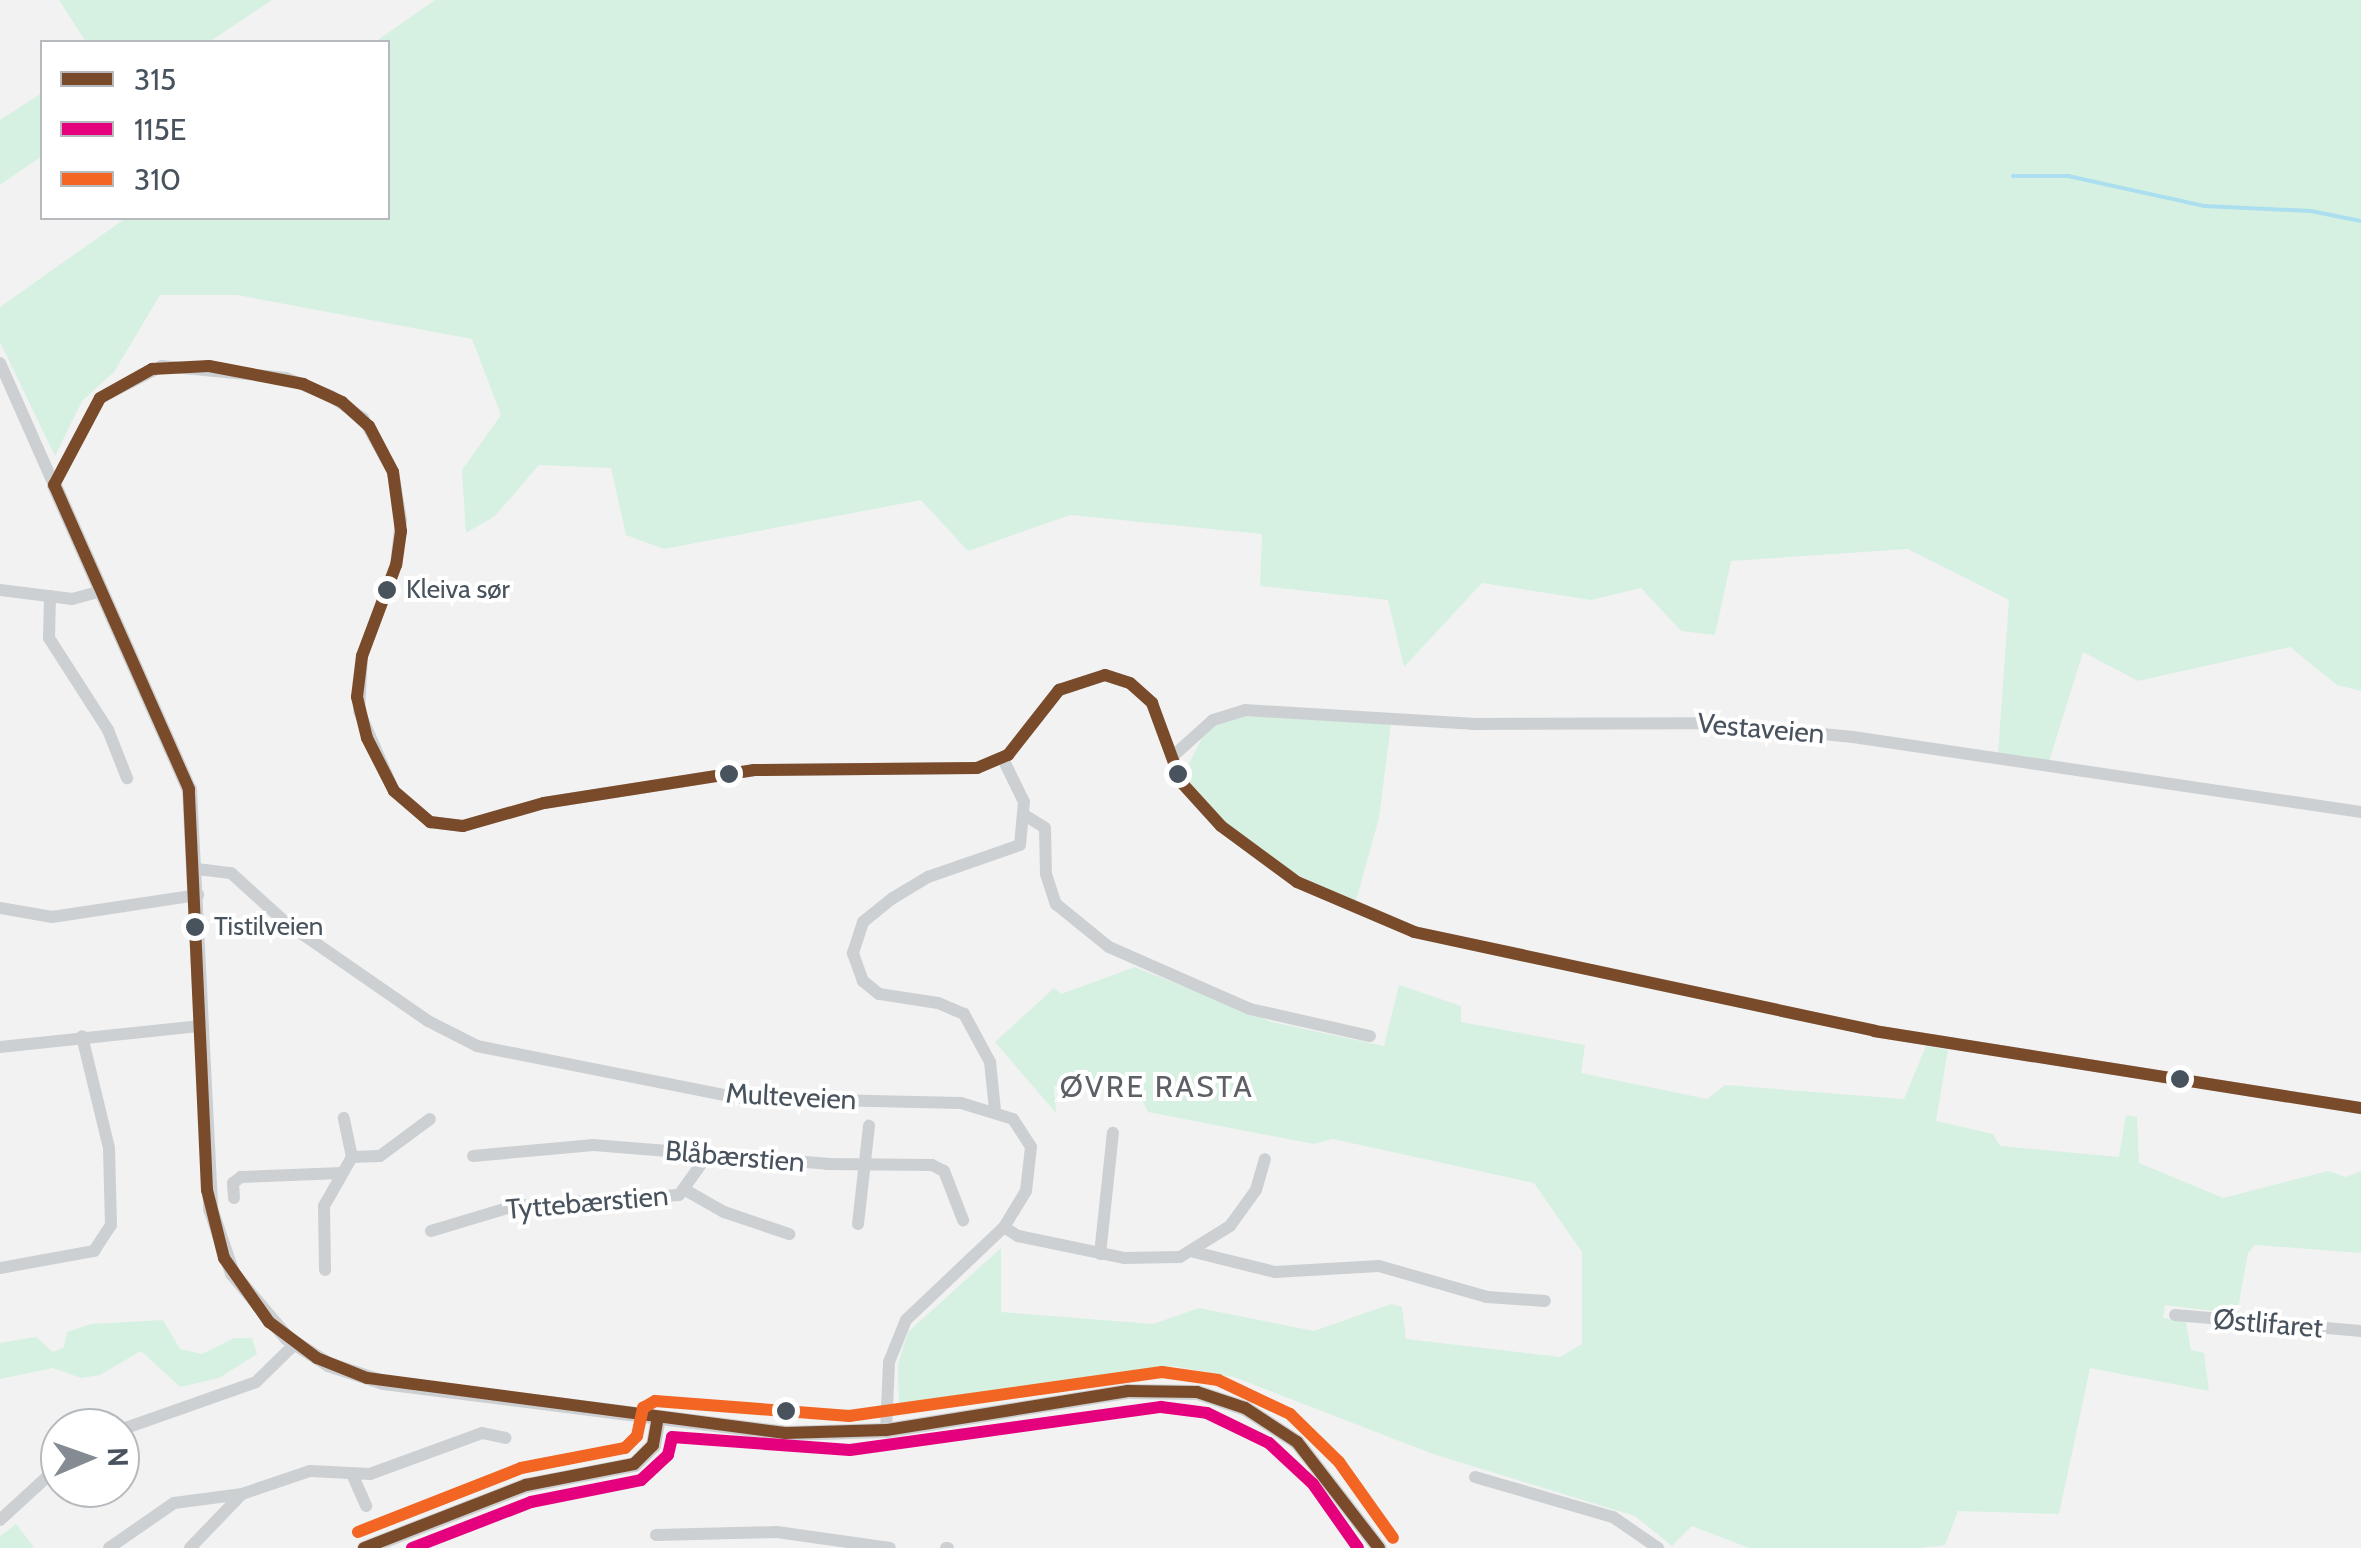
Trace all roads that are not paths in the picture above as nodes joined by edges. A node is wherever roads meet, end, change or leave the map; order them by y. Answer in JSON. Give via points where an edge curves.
{"nodes":[{"id":1,"x":0,"y":363,"type":"edge"},
{"id":2,"x":54,"y":486,"type":"junction"},
{"id":3,"x":0,"y":590,"type":"edge"},
{"id":4,"x":101,"y":591,"type":"junction"},
{"id":5,"x":50,"y":596,"type":"junction"},
{"id":6,"x":1172,"y":756,"type":"junction"},
{"id":7,"x":1003,"y":759,"type":"junction"},
{"id":8,"x":127,"y":778,"type":"dead end"},
{"id":9,"x":2361,"y":812,"type":"edge"},
{"id":10,"x":1026,"y":816,"type":"junction"},
{"id":11,"x":198,"y":869,"type":"junction"},
{"id":12,"x":198,"y":895,"type":"junction"},
{"id":13,"x":0,"y":908,"type":"edge"},
{"id":14,"x":201,"y":1026,"type":"junction"},
{"id":15,"x":82,"y":1036,"type":"junction"},
{"id":16,"x":1370,"y":1036,"type":"dead end"},
{"id":17,"x":0,"y":1047,"type":"edge"},
{"id":18,"x":2361,"y":1108,"type":"edge"},
{"id":19,"x":995,"y":1110,"type":"junction"},
{"id":20,"x":344,"y":1118,"type":"dead end"},
{"id":21,"x":430,"y":1119,"type":"dead end"},
{"id":22,"x":868,"y":1126,"type":"dead end"},
{"id":23,"x":1114,"y":1134,"type":"dead end"},
{"id":24,"x":473,"y":1156,"type":"dead end"},
{"id":25,"x":707,"y":1156,"type":"junction"},
{"id":26,"x":352,"y":1157,"type":"junction"},
{"id":27,"x":1265,"y":1158,"type":"dead end"},
{"id":28,"x":861,"y":1162,"type":"junction"},
{"id":29,"x":341,"y":1174,"type":"junction"},
{"id":30,"x":687,"y":1190,"type":"junction"},
{"id":31,"x":234,"y":1198,"type":"dead end"},
{"id":32,"x":963,"y":1220,"type":"dead end"},
{"id":33,"x":858,"y":1224,"type":"dead end"},
{"id":34,"x":1004,"y":1226,"type":"junction"},
{"id":35,"x":431,"y":1231,"type":"dead end"},
{"id":36,"x":789,"y":1234,"type":"dead end"},
{"id":37,"x":1194,"y":1252,"type":"junction"},
{"id":38,"x":1100,"y":1254,"type":"junction"},
{"id":39,"x":0,"y":1268,"type":"edge"},
{"id":40,"x":325,"y":1270,"type":"dead end"},
{"id":41,"x":1545,"y":1300,"type":"dead end"},
{"id":42,"x":2175,"y":1315,"type":"dead end"},
{"id":43,"x":2361,"y":1331,"type":"edge"},
{"id":44,"x":295,"y":1344,"type":"junction"},
{"id":45,"x":658,"y":1418,"type":"junction"},
{"id":46,"x":140,"y":1423,"type":"edge"},
{"id":47,"x":886,"y":1430,"type":"junction"},
{"id":48,"x":505,"y":1438,"type":"dead end"},
{"id":49,"x":352,"y":1474,"type":"junction"},
{"id":50,"x":1475,"y":1478,"type":"dead end"},
{"id":51,"x":40,"y":1484,"type":"edge"},
{"id":52,"x":242,"y":1494,"type":"junction"},
{"id":53,"x":366,"y":1506,"type":"dead end"},
{"id":54,"x":0,"y":1520,"type":"edge"},
{"id":55,"x":656,"y":1535,"type":"dead end"},
{"id":56,"x":108,"y":1548,"type":"edge"},
{"id":57,"x":190,"y":1548,"type":"edge"},
{"id":58,"x":364,"y":1548,"type":"edge"},
{"id":59,"x":890,"y":1548,"type":"edge"},
{"id":60,"x":1379,"y":1548,"type":"edge"},
{"id":61,"x":1658,"y":1548,"type":"edge"}],
"edges":[{"from":1,"to":2,"type":"street"},
{"from":2,"to":4,"type":"street"},
{"from":2,"to":7,"type":"street","via":[[100,398],[162,366],[195,364],[286,378],[363,418],[393,472],[401,530],[396,565],[362,656],[360,711],[394,791],[430,822],[474,824],[534,805],[754,770],[954,771]]},
{"from":3,"to":5,"type":"street"},
{"from":4,"to":5,"type":"street","via":[[78,599]]},
{"from":4,"to":11,"type":"street","via":[[185,774]]},
{"from":5,"to":8,"type":"street","via":[[49,638],[108,730]]},
{"from":6,"to":7,"type":"street","via":[[1146,695],[1121,679],[1097,675],[1059,690]]},
{"from":6,"to":9,"type":"street","name":"Vestaveien","via":[[1213,720],[1245,710],[1472,724],[1723,724]]},
{"from":6,"to":18,"type":"street","via":[[1198,803],[1278,868],[1342,904],[1434,938],[1920,1039]]},
{"from":7,"to":10,"type":"street"},
{"from":10,"to":16,"type":"street","via":[[1045,828],[1046,874],[1056,904],[1108,947],[1250,1009]]},
{"from":10,"to":19,"type":"street","via":[[1026,835],[1012,852],[928,877],[876,910],[859,929],[853,953],[863,981],[879,994],[938,1002],[964,1014],[990,1062]]},
{"from":11,"to":12,"type":"street"},
{"from":11,"to":19,"type":"street","name":"Multeveien","via":[[231,873],[285,922],[428,1021],[477,1046],[740,1098],[940,1102]]},
{"from":12,"to":13,"type":"street","via":[[52,917]]},
{"from":12,"to":14,"type":"street"},
{"from":14,"to":15,"type":"street"},
{"from":14,"to":44,"type":"street","via":[[205,1171],[216,1233],[244,1294]]},
{"from":15,"to":17,"type":"street"},
{"from":15,"to":39,"type":"street","via":[[108,1148],[109,1232],[87,1253]]},
{"from":19,"to":34,"type":"street","via":[[1019,1124],[1032,1156],[1026,1191]]},
{"from":20,"to":26,"type":"street"},
{"from":21,"to":26,"type":"street","via":[[387,1152]]},
{"from":22,"to":28,"type":"street"},
{"from":23,"to":38,"type":"street"},
{"from":24,"to":25,"type":"street","name":"Blåbærstien","via":[[593,1145]]},
{"from":25,"to":28,"type":"street","name":"Blåbærstien"},
{"from":25,"to":30,"type":"street","name":"Tyttebærstien"},
{"from":26,"to":29,"type":"street"},
{"from":27,"to":37,"type":"street","via":[[1238,1216]]},
{"from":28,"to":32,"type":"street","name":"Blåbærstien","via":[[942,1168]]},
{"from":28,"to":33,"type":"street"},
{"from":29,"to":31,"type":"street","via":[[242,1177],[233,1184]]},
{"from":29,"to":40,"type":"street","via":[[324,1206]]},
{"from":30,"to":35,"type":"street","name":"Tyttebærstien","via":[[658,1200],[514,1206]]},
{"from":30,"to":36,"type":"street","name":"Tyttebærstien","via":[[724,1212]]},
{"from":34,"to":38,"type":"street","via":[[1018,1236]]},
{"from":34,"to":47,"type":"street","via":[[906,1320],[889,1362]]},
{"from":37,"to":38,"type":"street","via":[[1154,1261]]},
{"from":37,"to":41,"type":"street","via":[[1232,1266],[1296,1273],[1378,1266],[1487,1298]]},
{"from":42,"to":43,"type":"street","name":"Østlifaret"},
{"from":44,"to":45,"type":"street","via":[[342,1370],[382,1382]]},
{"from":44,"to":46,"type":"street","via":[[256,1382]]},
{"from":45,"to":47,"type":"street","via":[[785,1433]]},
{"from":45,"to":58,"type":"street","via":[[654,1445],[634,1464],[526,1485]]},
{"from":47,"to":60,"type":"street","via":[[1128,1391],[1197,1392],[1245,1408],[1296,1442]]},
{"from":48,"to":49,"type":"street","via":[[482,1433],[370,1474]]},
{"from":49,"to":52,"type":"street","via":[[310,1471]]},
{"from":49,"to":53,"type":"street"},
{"from":50,"to":61,"type":"street","via":[[1613,1517]]},
{"from":51,"to":54,"type":"street"},
{"from":52,"to":56,"type":"street","via":[[165,1506]]},
{"from":52,"to":57,"type":"street"},
{"from":55,"to":59,"type":"street","via":[[776,1532]]}]}
